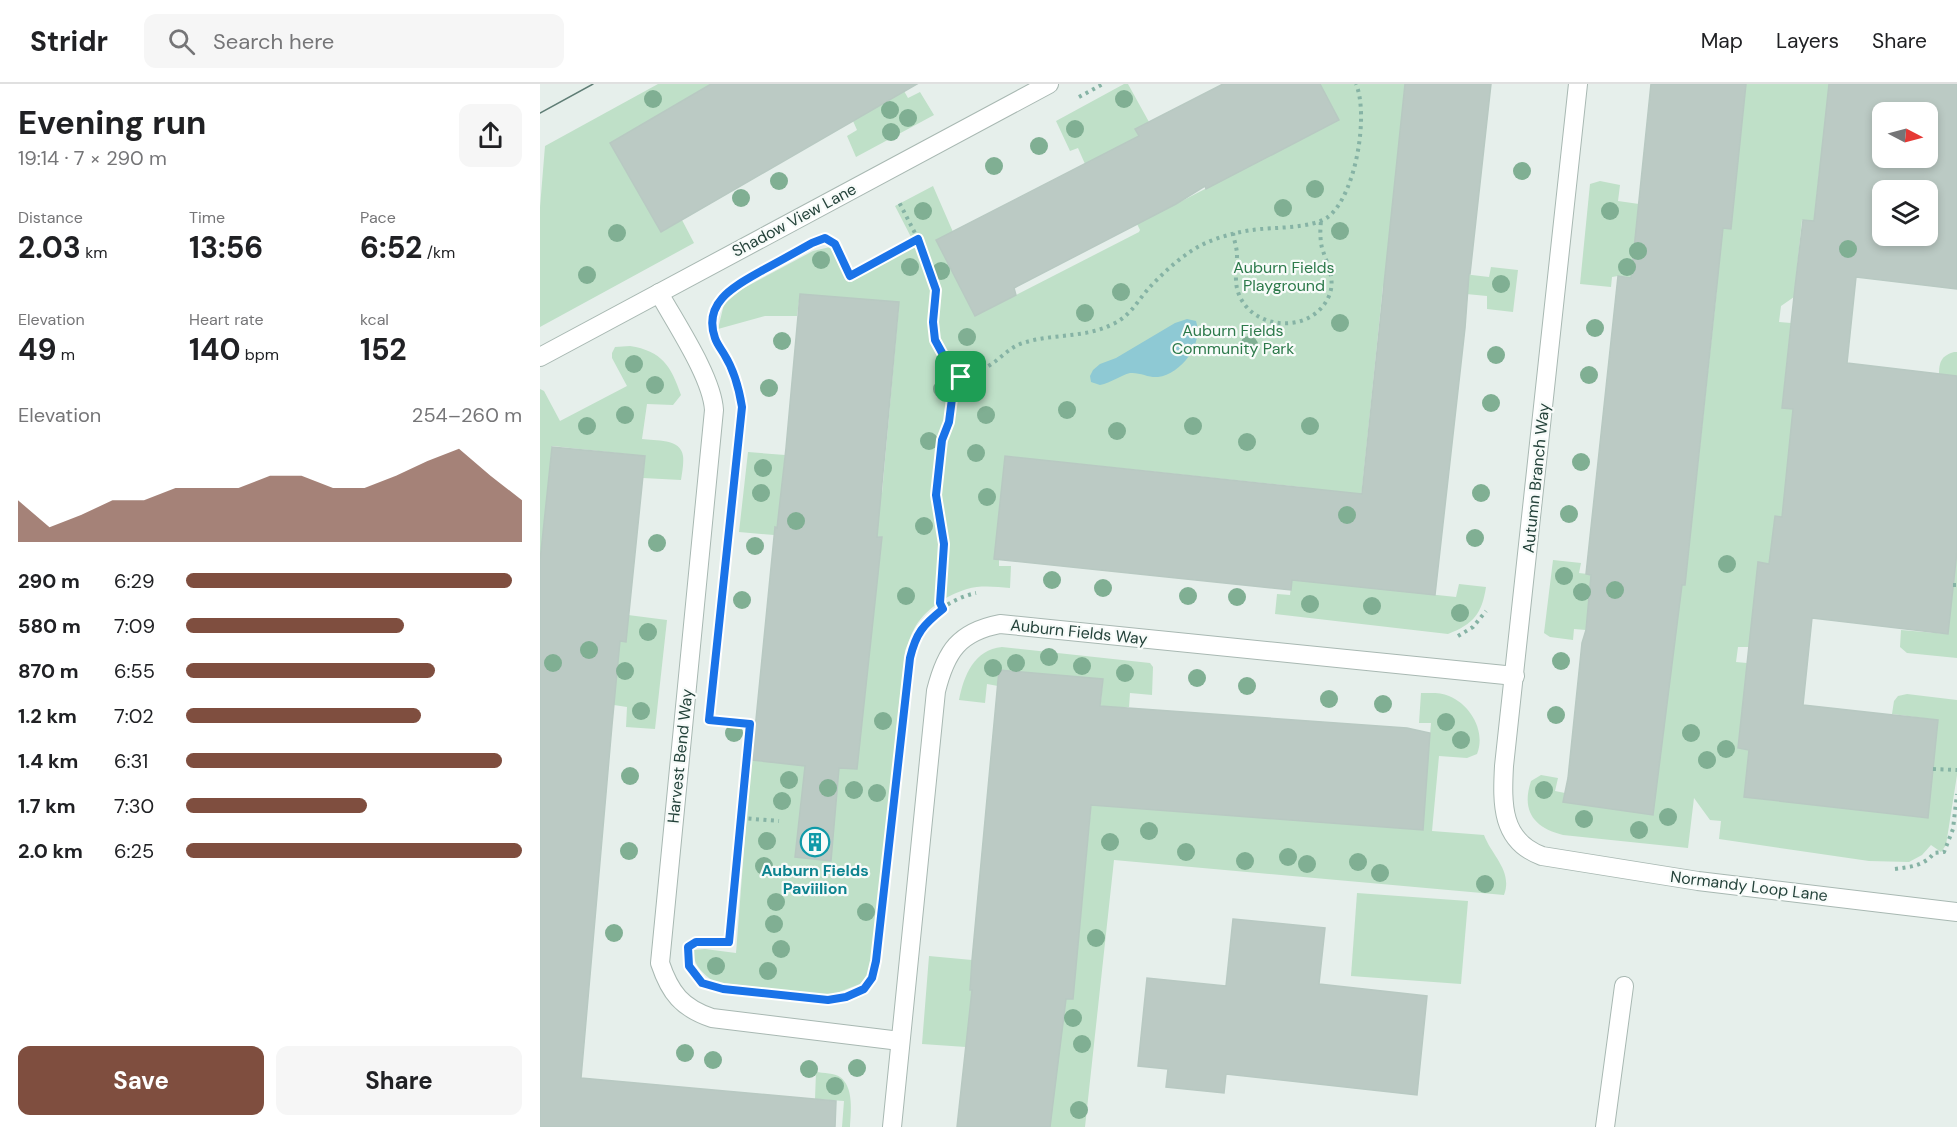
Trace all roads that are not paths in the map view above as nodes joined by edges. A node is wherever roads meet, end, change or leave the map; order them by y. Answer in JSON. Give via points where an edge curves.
{"nodes":[{"id":1,"x":1049,"y":84,"type":"edge"},
{"id":2,"x":1578,"y":84,"type":"edge"},
{"id":3,"x":659,"y":293,"type":"junction"},
{"id":4,"x":540,"y":357,"type":"edge"},
{"id":5,"x":1515,"y":676,"type":"junction"},
{"id":6,"x":1542,"y":856,"type":"joint"},
{"id":7,"x":1957,"y":912,"type":"edge"},
{"id":8,"x":1624,"y":986,"type":"dead end"},
{"id":9,"x":900,"y":1041,"type":"junction"},
{"id":10,"x":892,"y":1127,"type":"edge"},
{"id":11,"x":1605,"y":1127,"type":"edge"}],
"edges":[{"from":1,"to":3,"type":"street","name":"Shadow View Lane"},
{"from":2,"to":5,"type":"street","name":"Autumn Branch Way"},
{"from":3,"to":4,"type":"street","name":"Shadow View Lane"},
{"from":3,"to":9,"type":"street","name":"Harvest Bend Way","via":[[707,382],[714,410],[660,963],[678,999],[712,1018]]},
{"from":5,"to":6,"type":"street","name":"Autumn Branch Way","via":[[1503,805],[1516,838],[1527,850]]},
{"from":5,"to":9,"type":"street","name":"Auburn Fields Way","via":[[1000,624],[966,636],[951,650],[936,691]]},
{"from":6,"to":7,"type":"street","name":"Normandy Loop Lane","via":[[1698,881]]},
{"from":8,"to":11,"type":"street"},
{"from":9,"to":10,"type":"street","name":"Auburn Fields Way"}]}
